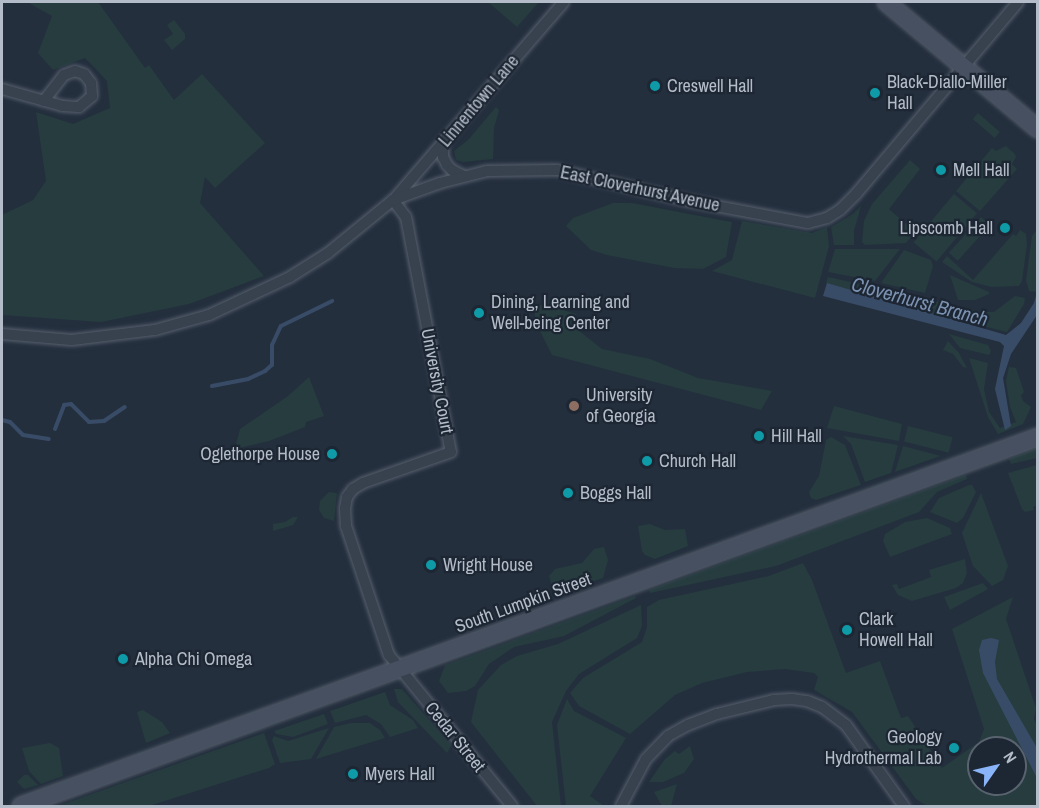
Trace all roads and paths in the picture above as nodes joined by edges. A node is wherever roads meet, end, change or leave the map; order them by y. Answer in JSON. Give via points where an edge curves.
{"nodes":[{"id":1,"x":564,"y":2,"type":"edge"},
{"id":2,"x":886,"y":2,"type":"edge"},
{"id":3,"x":1018,"y":2,"type":"edge"},
{"id":4,"x":963,"y":67,"type":"junction"},
{"id":5,"x":2,"y":88,"type":"edge"},
{"id":6,"x":44,"y":101,"type":"junction"},
{"id":7,"x":1038,"y":129,"type":"edge"},
{"id":8,"x":443,"y":144,"type":"junction"},
{"id":9,"x":464,"y":176,"type":"junction"},
{"id":10,"x":393,"y":200,"type":"junction"},
{"id":11,"x":2,"y":334,"type":"edge"},
{"id":12,"x":1038,"y":437,"type":"edge"},
{"id":13,"x":398,"y":669,"type":"junction"},
{"id":14,"x":21,"y":807,"type":"edge"},
{"id":15,"x":512,"y":807,"type":"edge"},
{"id":16,"x":621,"y":807,"type":"edge"},
{"id":17,"x":904,"y":807,"type":"edge"}],
"edges":[{"from":1,"to":8,"type":"street","name":"Linnentown Lane"},
{"from":2,"to":4,"type":"main road"},
{"from":3,"to":4,"type":"street","name":"East Cloverhurst Avenue"},
{"from":4,"to":7,"type":"main road"},
{"from":4,"to":9,"type":"street","name":"East Cloverhurst Avenue","via":[[848,202],[827,218],[808,223],[557,170],[487,171]]},
{"from":5,"to":6,"type":"street"},
{"from":6,"to":6,"type":"street","via":[[79,107],[92,96],[91,83],[75,71],[64,75]]},
{"from":8,"to":9,"type":"street","via":[[447,165]]},
{"from":8,"to":10,"type":"street","name":"Linnentown Lane"},
{"from":9,"to":10,"type":"street","name":"East Cloverhurst Avenue"},
{"from":10,"to":11,"type":"street","name":"East Cloverhurst Avenue","via":[[328,253],[290,277],[210,315],[155,330],[72,339]]},
{"from":10,"to":13,"type":"street","name":"University Court","via":[[406,217],[451,452],[363,483],[348,497],[345,508],[347,529],[381,635]]},
{"from":12,"to":13,"type":"main road","name":"South Lumpkin Street"},
{"from":13,"to":14,"type":"main road","name":"South Lumpkin Street"},
{"from":13,"to":15,"type":"street","name":"Cedar Street"},
{"from":16,"to":17,"type":"street","via":[[646,759],[668,736],[717,714],[792,699],[822,707],[846,725]]}]}
